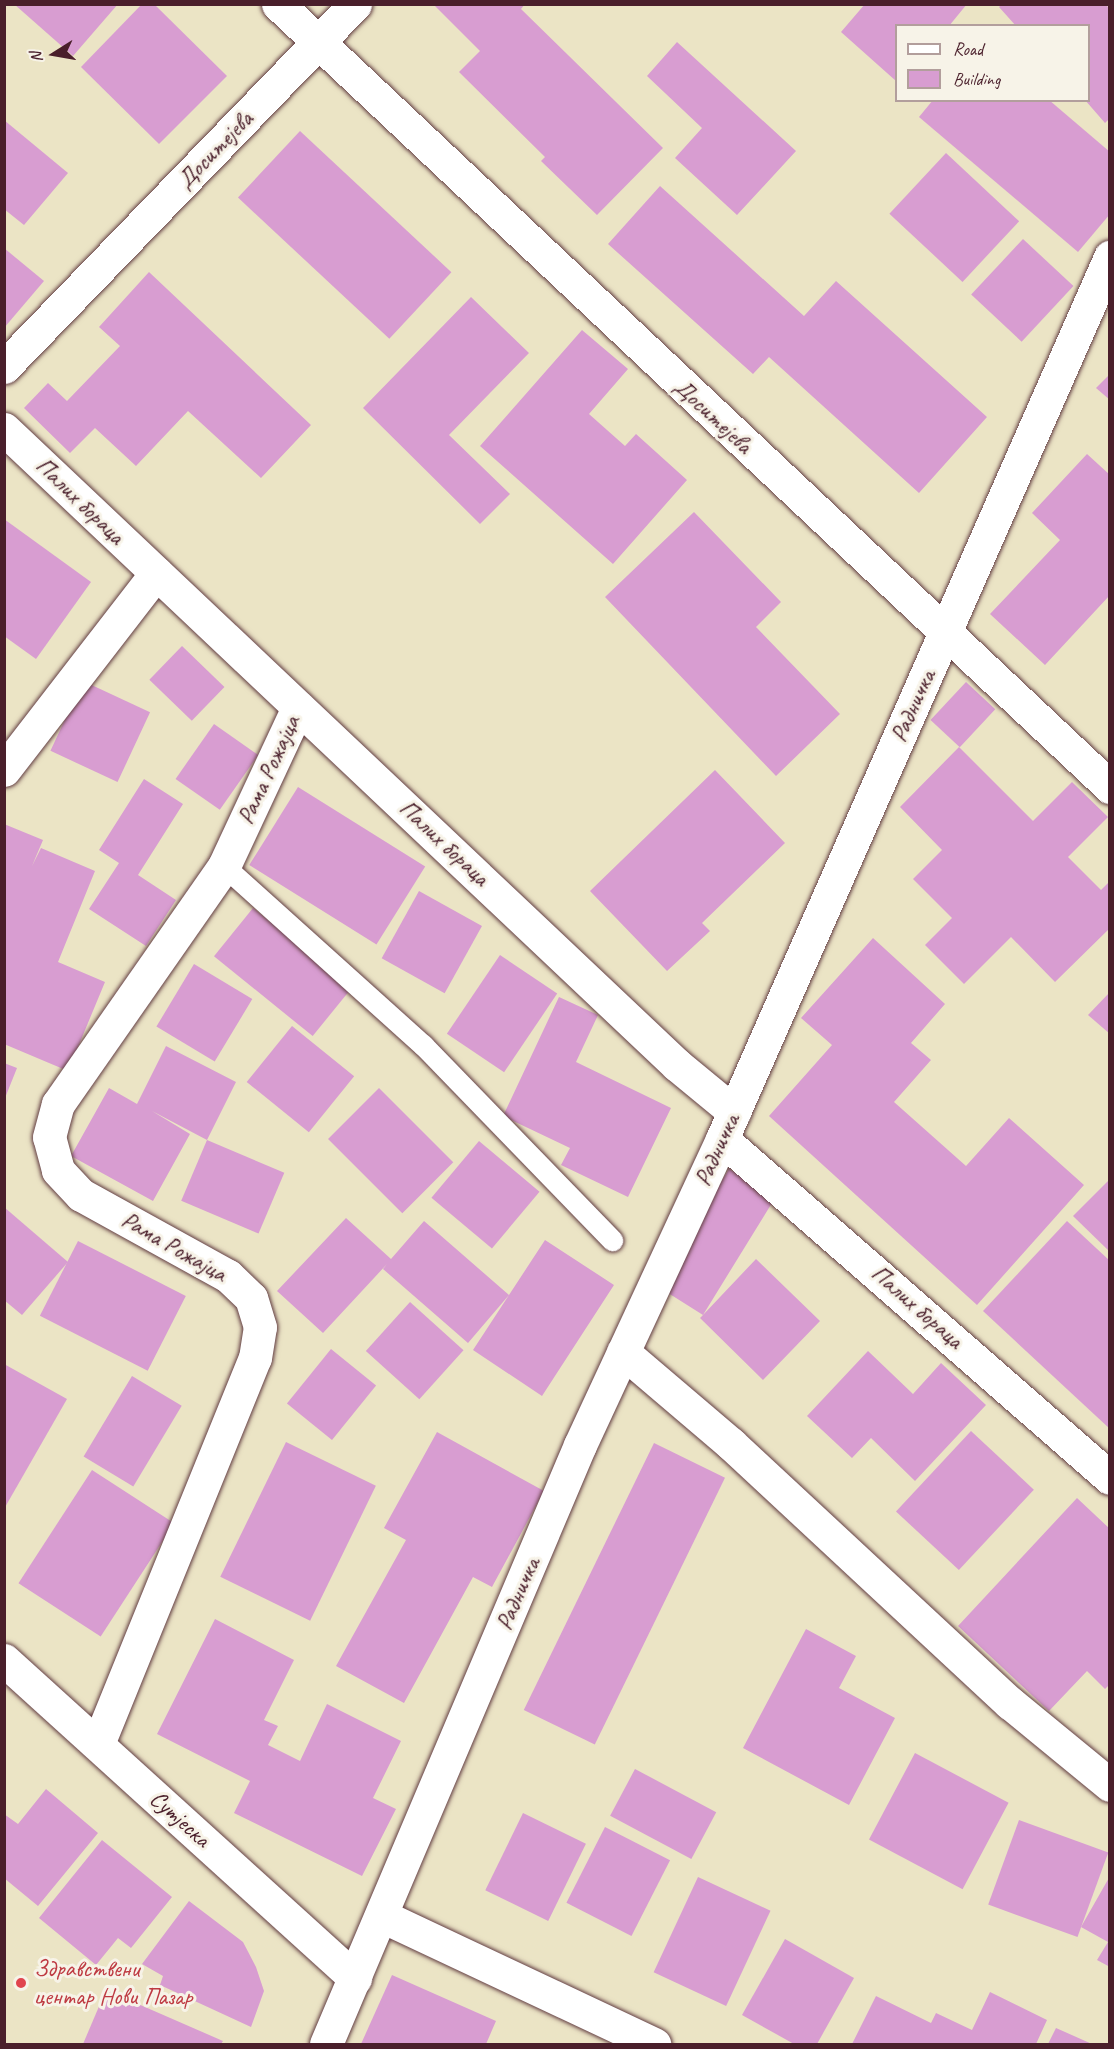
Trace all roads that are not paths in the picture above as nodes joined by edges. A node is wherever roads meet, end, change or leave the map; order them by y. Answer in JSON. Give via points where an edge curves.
{"nodes":[{"id":1,"x":278,"y":4,"type":"edge"},
{"id":2,"x":356,"y":4,"type":"edge"},
{"id":3,"x":321,"y":41,"type":"junction"},
{"id":4,"x":1110,"y":257,"type":"edge"},
{"id":5,"x":4,"y":367,"type":"edge"},
{"id":6,"x":4,"y":429,"type":"edge"},
{"id":7,"x":156,"y":573,"type":"junction"},
{"id":8,"x":945,"y":633,"type":"junction"},
{"id":9,"x":298,"y":707,"type":"junction"},
{"id":10,"x":4,"y":770,"type":"edge"},
{"id":11,"x":1110,"y":788,"type":"edge"},
{"id":12,"x":225,"y":866,"type":"junction"},
{"id":13,"x":728,"y":1125,"type":"junction"},
{"id":14,"x":612,"y":1240,"type":"dead end"},
{"id":15,"x":623,"y":1352,"type":"junction"},
{"id":16,"x":1110,"y":1478,"type":"edge"},
{"id":17,"x":4,"y":1660,"type":"edge"},
{"id":18,"x":98,"y":1744,"type":"junction"},
{"id":19,"x":1110,"y":1785,"type":"edge"},
{"id":20,"x":382,"y":1916,"type":"junction"},
{"id":21,"x":355,"y":1978,"type":"junction"},
{"id":22,"x":326,"y":2044,"type":"edge"},
{"id":23,"x":654,"y":2044,"type":"edge"}],
"edges":[{"from":1,"to":3,"type":"street","name":"Доситејева"},
{"from":2,"to":3,"type":"street","name":"Доситејева"},
{"from":3,"to":5,"type":"street","name":"Доситејева"},
{"from":3,"to":8,"type":"street","name":"Доситејева"},
{"from":4,"to":8,"type":"street","name":"Радничка"},
{"from":6,"to":7,"type":"street","name":"Палих бораца"},
{"from":7,"to":9,"type":"street","name":"Палих бораца"},
{"from":7,"to":10,"type":"street"},
{"from":8,"to":11,"type":"street","name":"Доситејева"},
{"from":8,"to":13,"type":"street","name":"Радничка"},
{"from":9,"to":12,"type":"street","name":"Рама Рожајца"},
{"from":9,"to":13,"type":"street","name":"Палих бораца","via":[[450,846],[677,1065]]},
{"from":12,"to":14,"type":"lane","via":[[423,1045]]},
{"from":12,"to":18,"type":"street","name":"Рама Рожајца","via":[[58,1104],[49,1137],[58,1170],[81,1195],[228,1276],[251,1298],[260,1327],[255,1358]]},
{"from":13,"to":15,"type":"street","name":"Радничка"},
{"from":13,"to":16,"type":"street","name":"Палих бораца"},
{"from":15,"to":19,"type":"street","via":[[755,1466],[1010,1703]]},
{"from":15,"to":20,"type":"street","name":"Радничка"},
{"from":17,"to":18,"type":"street","name":"Сутјеска"},
{"from":18,"to":21,"type":"street","name":"Сутјеска"},
{"from":20,"to":21,"type":"street","name":"Радничка"},
{"from":20,"to":23,"type":"street"},
{"from":21,"to":22,"type":"street","name":"Радничка"}]}
